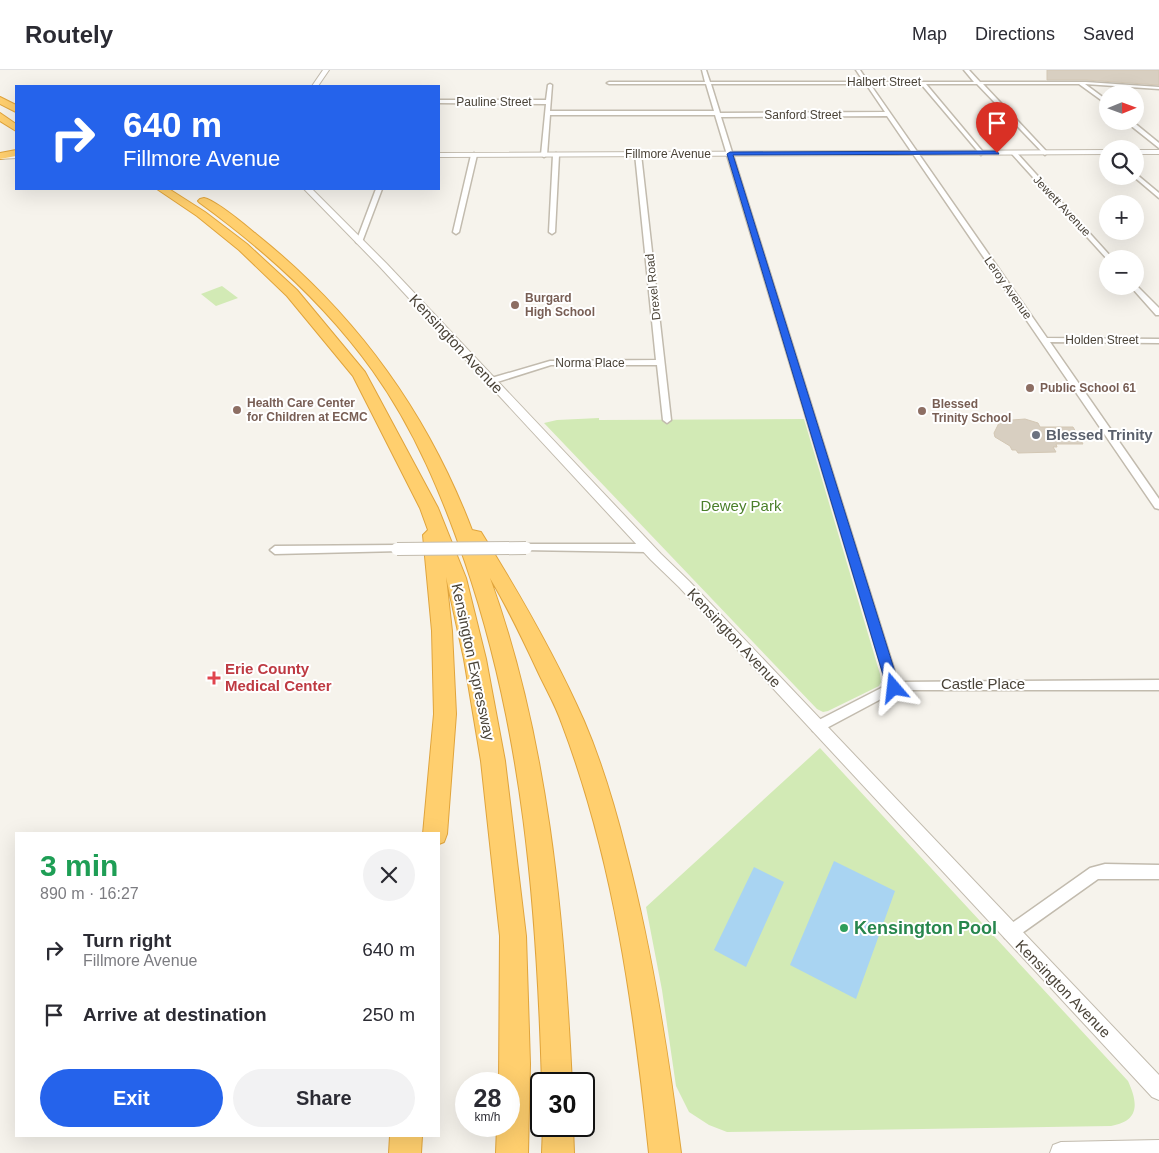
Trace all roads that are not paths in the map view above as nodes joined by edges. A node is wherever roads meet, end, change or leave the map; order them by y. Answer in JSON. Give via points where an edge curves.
{"nodes":[{"id":1,"x":326,"y":70,"type":"edge"},
{"id":2,"x":704,"y":70,"type":"edge"},
{"id":3,"x":858,"y":70,"type":"edge"},
{"id":4,"x":966,"y":70,"type":"edge"},
{"id":5,"x":866,"y":82,"type":"junction"},
{"id":6,"x":922,"y":82,"type":"junction"},
{"id":7,"x":609,"y":83,"type":"dead end"},
{"id":8,"x":708,"y":83,"type":"junction"},
{"id":9,"x":978,"y":83,"type":"junction"},
{"id":10,"x":1080,"y":83,"type":"junction"},
{"id":11,"x":317,"y":85,"type":"edge"},
{"id":12,"x":550,"y":85,"type":"dead end"},
{"id":13,"x":1159,"y":88,"type":"edge"},
{"id":14,"x":0,"y":92,"type":"edge"},
{"id":15,"x":1099,"y":97,"type":"edge"},
{"id":16,"x":0,"y":100,"type":"edge"},
{"id":17,"x":15,"y":100,"type":"edge"},
{"id":18,"x":440,"y":102,"type":"edge"},
{"id":19,"x":548,"y":102,"type":"junction"},
{"id":20,"x":0,"y":106,"type":"edge"},
{"id":21,"x":15,"y":108,"type":"edge"},
{"id":22,"x":547,"y":112,"type":"junction"},
{"id":23,"x":15,"y":114,"type":"edge"},
{"id":24,"x":717,"y":114,"type":"junction"},
{"id":25,"x":888,"y":114,"type":"junction"},
{"id":26,"x":0,"y":116,"type":"edge"},
{"id":27,"x":15,"y":127,"type":"edge"},
{"id":28,"x":1139,"y":130,"type":"edge"},
{"id":29,"x":1159,"y":146,"type":"edge"},
{"id":30,"x":1045,"y":152,"type":"junction"},
{"id":31,"x":1099,"y":152,"type":"edge"},
{"id":32,"x":1144,"y":152,"type":"edge"},
{"id":33,"x":1159,"y":152,"type":"edge"},
{"id":34,"x":915,"y":153,"type":"junction"},
{"id":35,"x":981,"y":153,"type":"junction"},
{"id":36,"x":1014,"y":153,"type":"junction"},
{"id":37,"x":638,"y":154,"type":"junction"},
{"id":38,"x":730,"y":154,"type":"junction"},
{"id":39,"x":15,"y":155,"type":"edge"},
{"id":40,"x":440,"y":155,"type":"edge"},
{"id":41,"x":474,"y":155,"type":"junction"},
{"id":42,"x":544,"y":155,"type":"junction"},
{"id":43,"x":556,"y":155,"type":"junction"},
{"id":44,"x":0,"y":156,"type":"edge"},
{"id":45,"x":1144,"y":183,"type":"edge"},
{"id":46,"x":164,"y":190,"type":"edge"},
{"id":47,"x":187,"y":190,"type":"edge"},
{"id":48,"x":309,"y":190,"type":"edge"},
{"id":49,"x":379,"y":190,"type":"edge"},
{"id":50,"x":1159,"y":196,"type":"edge"},
{"id":51,"x":456,"y":232,"type":"dead end"},
{"id":52,"x":552,"y":232,"type":"dead end"},
{"id":53,"x":359,"y":242,"type":"junction"},
{"id":54,"x":1102,"y":250,"type":"edge"},
{"id":55,"x":1143,"y":295,"type":"edge"},
{"id":56,"x":1159,"y":313,"type":"edge"},
{"id":57,"x":1044,"y":340,"type":"junction"},
{"id":58,"x":1159,"y":341,"type":"edge"},
{"id":59,"x":661,"y":362,"type":"junction"},
{"id":60,"x":491,"y":381,"type":"junction"},
{"id":61,"x":667,"y":420,"type":"dead end"},
{"id":62,"x":442,"y":505,"type":"junction"},
{"id":63,"x":1159,"y":506,"type":"edge"},
{"id":64,"x":647,"y":548,"type":"junction"},
{"id":65,"x":275,"y":550,"type":"dead end"},
{"id":66,"x":1159,"y":685,"type":"edge"},
{"id":67,"x":894,"y":688,"type":"junction"},
{"id":68,"x":817,"y":727,"type":"junction"},
{"id":69,"x":436,"y":832,"type":"edge"},
{"id":70,"x":1159,"y":872,"type":"edge"},
{"id":71,"x":1010,"y":934,"type":"junction"},
{"id":72,"x":557,"y":1072,"type":"edge"},
{"id":73,"x":1159,"y":1090,"type":"edge"},
{"id":74,"x":406,"y":1137,"type":"edge"},
{"id":75,"x":558,"y":1137,"type":"edge"},
{"id":76,"x":1159,"y":1151,"type":"edge"},
{"id":77,"x":405,"y":1153,"type":"edge"},
{"id":78,"x":512,"y":1153,"type":"edge"},
{"id":79,"x":558,"y":1153,"type":"edge"},
{"id":80,"x":665,"y":1153,"type":"edge"},
{"id":81,"x":1061,"y":1153,"type":"edge"}],
"edges":[{"from":1,"to":11,"type":"street"},
{"from":2,"to":8,"type":"street"},
{"from":3,"to":5,"type":"street","name":"Leroy Avenue"},
{"from":4,"to":9,"type":"street","name":"Jewett Avenue"},
{"from":5,"to":6,"type":"street","name":"Halbert Street"},
{"from":5,"to":8,"type":"street","name":"Halbert Street"},
{"from":5,"to":25,"type":"street","name":"Leroy Avenue"},
{"from":6,"to":9,"type":"street","name":"Halbert Street"},
{"from":6,"to":35,"type":"street"},
{"from":7,"to":8,"type":"street","name":"Halbert Street"},
{"from":8,"to":24,"type":"street"},
{"from":9,"to":10,"type":"street","name":"Halbert Street"},
{"from":9,"to":30,"type":"street","name":"Jewett Avenue"},
{"from":10,"to":13,"type":"street","name":"Halbert Street"},
{"from":10,"to":15,"type":"street"},
{"from":12,"to":19,"type":"street"},
{"from":14,"to":17,"type":"highway"},
{"from":16,"to":21,"type":"highway"},
{"from":18,"to":19,"type":"street","name":"Pauline Street"},
{"from":19,"to":22,"type":"street"},
{"from":20,"to":23,"type":"highway"},
{"from":22,"to":24,"type":"street","name":"Sanford Street"},
{"from":22,"to":42,"type":"street"},
{"from":24,"to":25,"type":"street","name":"Sanford Street"},
{"from":24,"to":38,"type":"street"},
{"from":25,"to":34,"type":"street","name":"Leroy Avenue"},
{"from":26,"to":27,"type":"highway"},
{"from":28,"to":29,"type":"street"},
{"from":30,"to":31,"type":"street","name":"Fillmore Avenue"},
{"from":30,"to":36,"type":"street","name":"Fillmore Avenue"},
{"from":32,"to":33,"type":"street"},
{"from":34,"to":35,"type":"street","name":"Fillmore Avenue"},
{"from":34,"to":38,"type":"street","name":"Fillmore Avenue"},
{"from":34,"to":57,"type":"street","name":"Leroy Avenue"},
{"from":35,"to":36,"type":"street","name":"Fillmore Avenue"},
{"from":36,"to":54,"type":"street","name":"Jewett Avenue"},
{"from":37,"to":38,"type":"street","name":"Fillmore Avenue"},
{"from":37,"to":43,"type":"street","name":"Fillmore Avenue"},
{"from":37,"to":59,"type":"street","name":"Drexel Road"},
{"from":38,"to":67,"type":"street"},
{"from":39,"to":44,"type":"highway"},
{"from":40,"to":41,"type":"street","name":"Fillmore Avenue"},
{"from":41,"to":42,"type":"street","name":"Fillmore Avenue"},
{"from":41,"to":51,"type":"street"},
{"from":42,"to":43,"type":"street","name":"Fillmore Avenue"},
{"from":43,"to":52,"type":"street"},
{"from":45,"to":50,"type":"street"},
{"from":46,"to":62,"type":"highway","name":"Kensington Expressway","via":[[201,214],[292,293],[360,375]]},
{"from":47,"to":62,"type":"highway","name":"Kensington Expressway","via":[[230,218],[295,273],[341,320],[378,367],[422,436]]},
{"from":48,"to":53,"type":"street","name":"Kensington Avenue"},
{"from":49,"to":53,"type":"street"},
{"from":53,"to":60,"type":"street","name":"Kensington Avenue"},
{"from":55,"to":56,"type":"street"},
{"from":57,"to":58,"type":"street","name":"Holden Street"},
{"from":57,"to":63,"type":"street","name":"Leroy Avenue"},
{"from":59,"to":60,"type":"street","name":"Norma Place","via":[[550,363]]},
{"from":59,"to":61,"type":"street","name":"Drexel Road"},
{"from":60,"to":64,"type":"street","name":"Kensington Avenue"},
{"from":62,"to":69,"type":"highway","via":[[445,714]]},
{"from":62,"to":72,"type":"highway","name":"Kensington Expressway","via":[[497,629],[516,706],[545,896]]},
{"from":62,"to":78,"type":"highway","name":"Kensington Expressway","via":[[494,761],[513,936],[515,1064]]},
{"from":62,"to":80,"type":"highway","via":[[517,607],[573,722],[602,805],[639,965]]},
{"from":64,"to":65,"type":"street","bridge":true},
{"from":64,"to":68,"type":"street","name":"Kensington Avenue"},
{"from":66,"to":67,"type":"street","name":"Castle Place","via":[[937,684]]},
{"from":67,"to":68,"type":"street","name":"Castle Place"},
{"from":68,"to":71,"type":"street","name":"Kensington Avenue"},
{"from":70,"to":71,"type":"street","via":[[1095,874]]},
{"from":71,"to":73,"type":"street","name":"Kensington Avenue"},
{"from":74,"to":77,"type":"highway"},
{"from":75,"to":79,"type":"highway"},
{"from":76,"to":81,"type":"street"}]}
